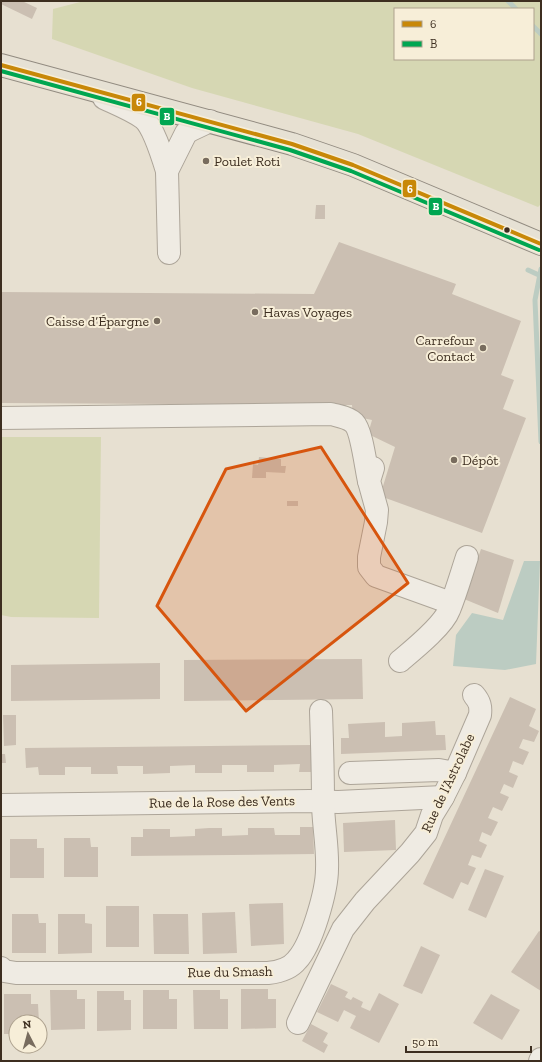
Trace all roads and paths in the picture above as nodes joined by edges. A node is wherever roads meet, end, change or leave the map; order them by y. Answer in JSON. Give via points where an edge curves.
{"nodes":[{"id":1,"x":1,"y":65,"type":"edge"},
{"id":2,"x":86,"y":88,"type":"junction"},
{"id":3,"x":210,"y":121,"type":"junction"},
{"id":4,"x":167,"y":171,"type":"junction"},
{"id":5,"x":537,"y":237,"type":"edge"},
{"id":6,"x":169,"y":253,"type":"dead end"},
{"id":7,"x":1,"y":418,"type":"edge"},
{"id":8,"x":378,"y":450,"type":"dead end"},
{"id":9,"x":369,"y":481,"type":"junction"},
{"id":10,"x":468,"y":557,"type":"dead end"},
{"id":11,"x":451,"y":603,"type":"junction"},
{"id":12,"x":400,"y":661,"type":"dead end"},
{"id":13,"x":474,"y":695,"type":"dead end"},
{"id":14,"x":321,"y":711,"type":"dead end"},
{"id":15,"x":350,"y":773,"type":"dead end"},
{"id":16,"x":455,"y":773,"type":"junction"},
{"id":17,"x":444,"y":797,"type":"junction"},
{"id":18,"x":323,"y":801,"type":"junction"},
{"id":19,"x":1,"y":805,"type":"edge"},
{"id":20,"x":1,"y":968,"type":"edge"},
{"id":21,"x":298,"y":1023,"type":"dead end"}],
"edges":[{"from":1,"to":2,"type":"main road"},
{"from":2,"to":3,"type":"main road"},
{"from":2,"to":4,"type":"street","via":[[143,118],[150,127]]},
{"from":3,"to":4,"type":"street","via":[[186,133]]},
{"from":3,"to":5,"type":"main road","via":[[292,144],[353,165]]},
{"from":4,"to":6,"type":"street"},
{"from":7,"to":9,"type":"street","via":[[331,414],[342,416],[354,423],[360,434]]},
{"from":8,"to":9,"type":"street"},
{"from":9,"to":11,"type":"street","via":[[377,510],[368,557],[369,567],[376,576]]},
{"from":10,"to":11,"type":"street"},
{"from":11,"to":12,"type":"street","via":[[449,611],[437,627]]},
{"from":13,"to":16,"type":"street","name":"Rue de l’Astrolabe","via":[[481,707],[480,715]]},
{"from":14,"to":18,"type":"street","name":"Rue du Smash"},
{"from":15,"to":16,"type":"street","via":[[439,770]]},
{"from":16,"to":17,"type":"street","name":"Rue de l’Astrolabe"},
{"from":17,"to":18,"type":"street","name":"Rue de la Rose des Vents"},
{"from":17,"to":21,"type":"street","name":"Rue de l’Astrolabe","via":[[432,815],[426,833],[343,929]]},
{"from":18,"to":19,"type":"street","name":"Rue de la Rose des Vents"},
{"from":18,"to":20,"type":"street","name":"Rue du Smash","via":[[327,870],[324,891],[305,948],[297,960],[287,968],[268,973],[16,973]]}]}
